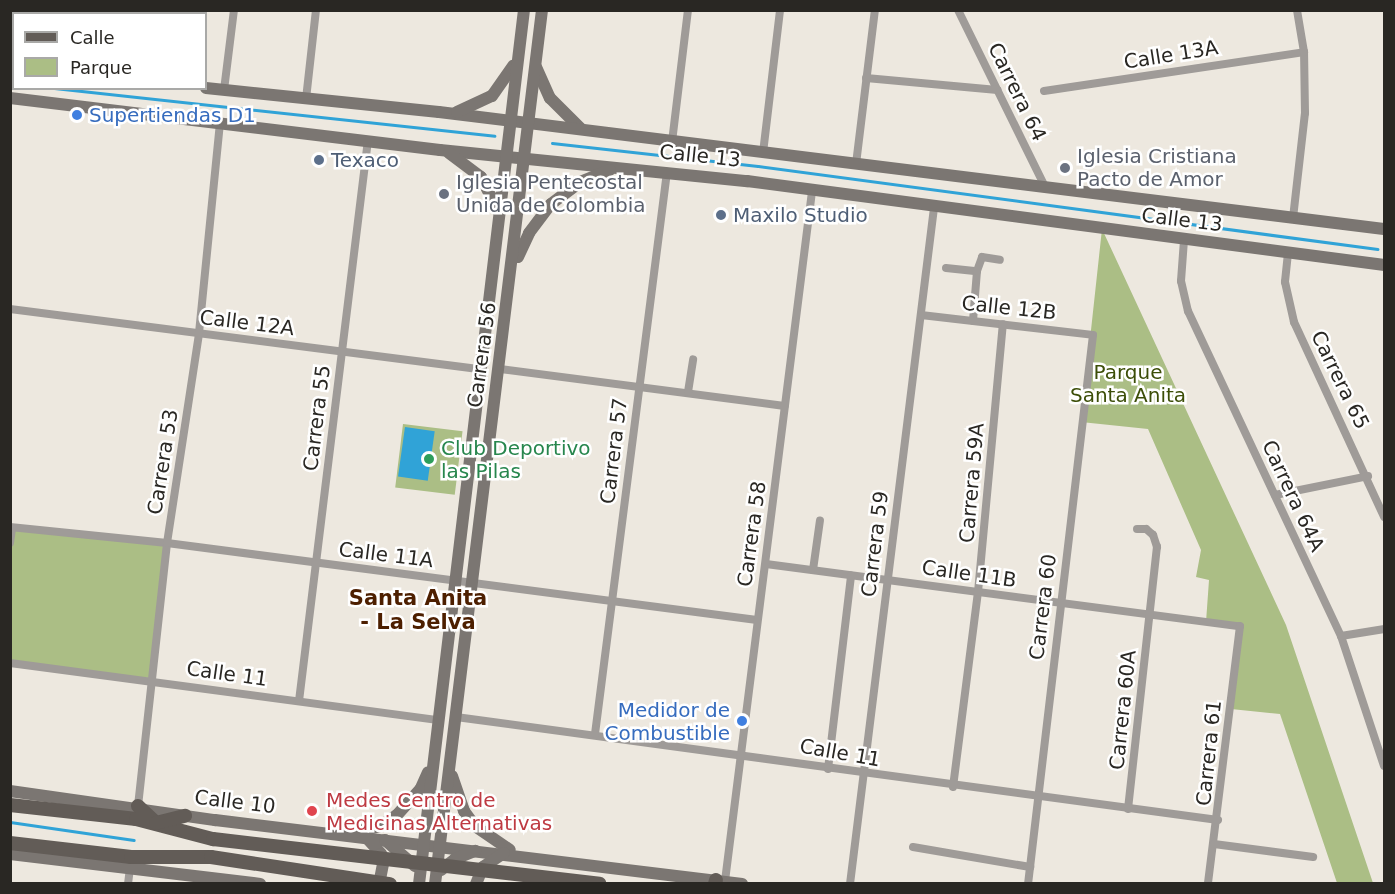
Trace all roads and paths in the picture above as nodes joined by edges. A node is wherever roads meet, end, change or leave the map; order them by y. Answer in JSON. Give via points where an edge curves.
{"nodes":[{"id":1,"x":234,"y":10,"type":"edge"},
{"id":2,"x":316,"y":10,"type":"edge"},
{"id":3,"x":524,"y":10,"type":"edge"},
{"id":4,"x":543,"y":10,"type":"edge"},
{"id":5,"x":688,"y":10,"type":"edge"},
{"id":6,"x":780,"y":10,"type":"edge"},
{"id":7,"x":875,"y":10,"type":"edge"},
{"id":8,"x":958,"y":10,"type":"edge"},
{"id":9,"x":1297,"y":10,"type":"edge"},
{"id":10,"x":519,"y":51,"type":"junction"},
{"id":11,"x":1304,"y":52,"type":"junction"},
{"id":12,"x":536,"y":64,"type":"junction"},
{"id":13,"x":866,"y":78,"type":"junction"},
{"id":14,"x":207,"y":88,"type":"edge"},
{"id":15,"x":224,"y":90,"type":"junction"},
{"id":16,"x":998,"y":90,"type":"junction"},
{"id":17,"x":1044,"y":91,"type":"dead end"},
{"id":18,"x":10,"y":98,"type":"edge"},
{"id":19,"x":306,"y":99,"type":"junction"},
{"id":20,"x":439,"y":112,"type":"junction"},
{"id":21,"x":510,"y":122,"type":"junction"},
{"id":22,"x":220,"y":123,"type":"junction"},
{"id":23,"x":528,"y":124,"type":"junction"},
{"id":24,"x":582,"y":130,"type":"junction"},
{"id":25,"x":368,"y":140,"type":"junction"},
{"id":26,"x":672,"y":142,"type":"junction"},
{"id":27,"x":440,"y":150,"type":"junction"},
{"id":28,"x":763,"y":153,"type":"junction"},
{"id":29,"x":505,"y":156,"type":"junction"},
{"id":30,"x":524,"y":158,"type":"junction"},
{"id":31,"x":856,"y":164,"type":"junction"},
{"id":32,"x":617,"y":168,"type":"junction"},
{"id":33,"x":667,"y":172,"type":"junction"},
{"id":34,"x":1046,"y":189,"type":"junction"},
{"id":35,"x":812,"y":190,"type":"junction"},
{"id":36,"x":934,"y":208,"type":"junction"},
{"id":37,"x":498,"y":210,"type":"junction"},
{"id":38,"x":1293,"y":218,"type":"junction"},
{"id":39,"x":1384,"y":229,"type":"edge"},
{"id":40,"x":1184,"y":240,"type":"junction"},
{"id":41,"x":1288,"y":253,"type":"junction"},
{"id":42,"x":1000,"y":260,"type":"dead end"},
{"id":43,"x":1384,"y":265,"type":"edge"},
{"id":44,"x":946,"y":267,"type":"dead end"},
{"id":45,"x":977,"y":271,"type":"junction"},
{"id":46,"x":513,"y":276,"type":"junction"},
{"id":47,"x":10,"y":309,"type":"edge"},
{"id":48,"x":921,"y":315,"type":"junction"},
{"id":49,"x":973,"y":321,"type":"junction"},
{"id":50,"x":1003,"y":324,"type":"junction"},
{"id":51,"x":199,"y":333,"type":"junction"},
{"id":52,"x":1093,"y":335,"type":"joint"},
{"id":53,"x":342,"y":351,"type":"junction"},
{"id":54,"x":693,"y":359,"type":"dead end"},
{"id":55,"x":480,"y":369,"type":"junction"},
{"id":56,"x":500,"y":369,"type":"junction"},
{"id":57,"x":639,"y":386,"type":"junction"},
{"id":58,"x":688,"y":392,"type":"junction"},
{"id":59,"x":785,"y":406,"type":"junction"},
{"id":60,"x":1368,"y":477,"type":"junction"},
{"id":61,"x":1275,"y":495,"type":"junction"},
{"id":62,"x":1384,"y":517,"type":"edge"},
{"id":63,"x":820,"y":520,"type":"dead end"},
{"id":64,"x":11,"y":527,"type":"edge"},
{"id":65,"x":1137,"y":529,"type":"dead end"},
{"id":66,"x":10,"y":543,"type":"edge"},
{"id":67,"x":167,"y":543,"type":"junction"},
{"id":68,"x":316,"y":562,"type":"junction"},
{"id":69,"x":766,"y":564,"type":"junction"},
{"id":70,"x":813,"y":570,"type":"junction"},
{"id":71,"x":851,"y":575,"type":"junction"},
{"id":72,"x":887,"y":580,"type":"junction"},
{"id":73,"x":455,"y":581,"type":"junction"},
{"id":74,"x":472,"y":583,"type":"junction"},
{"id":75,"x":978,"y":592,"type":"junction"},
{"id":76,"x":612,"y":601,"type":"junction"},
{"id":77,"x":1060,"y":603,"type":"junction"},
{"id":78,"x":1150,"y":615,"type":"junction"},
{"id":79,"x":757,"y":620,"type":"junction"},
{"id":80,"x":1240,"y":626,"type":"joint"},
{"id":81,"x":1384,"y":629,"type":"edge"},
{"id":82,"x":1341,"y":636,"type":"junction"},
{"id":83,"x":10,"y":663,"type":"edge"},
{"id":84,"x":153,"y":681,"type":"junction"},
{"id":85,"x":299,"y":701,"type":"junction"},
{"id":86,"x":456,"y":717,"type":"junction"},
{"id":87,"x":438,"y":720,"type":"junction"},
{"id":88,"x":595,"y":734,"type":"junction"},
{"id":89,"x":436,"y":742,"type":"junction"},
{"id":90,"x":743,"y":753,"type":"junction"},
{"id":91,"x":451,"y":756,"type":"junction"},
{"id":92,"x":1384,"y":766,"type":"edge"},
{"id":93,"x":828,"y":769,"type":"junction"},
{"id":94,"x":863,"y":775,"type":"junction"},
{"id":95,"x":953,"y":787,"type":"junction"},
{"id":96,"x":10,"y":791,"type":"edge"},
{"id":97,"x":1038,"y":797,"type":"junction"},
{"id":98,"x":10,"y":805,"type":"edge"},
{"id":99,"x":138,"y":806,"type":"junction"},
{"id":100,"x":1128,"y":809,"type":"junction"},
{"id":101,"x":185,"y":816,"type":"junction"},
{"id":102,"x":1218,"y":820,"type":"junction"},
{"id":103,"x":156,"y":823,"type":"junction"},
{"id":104,"x":341,"y":833,"type":"junction"},
{"id":105,"x":365,"y":836,"type":"junction"},
{"id":106,"x":382,"y":838,"type":"junction"},
{"id":107,"x":10,"y":843,"type":"edge"},
{"id":108,"x":424,"y":843,"type":"junction"},
{"id":109,"x":1214,"y":844,"type":"junction"},
{"id":110,"x":441,"y":845,"type":"junction"},
{"id":111,"x":914,"y":847,"type":"dead end"},
{"id":112,"x":482,"y":849,"type":"junction"},
{"id":113,"x":505,"y":853,"type":"junction"},
{"id":114,"x":10,"y":854,"type":"edge"},
{"id":115,"x":523,"y":854,"type":"junction"},
{"id":116,"x":1313,"y":857,"type":"dead end"},
{"id":117,"x":130,"y":862,"type":"junction"},
{"id":118,"x":1030,"y":867,"type":"junction"},
{"id":119,"x":427,"y":880,"type":"edge"},
{"id":120,"x":719,"y":882,"type":"edge"},
{"id":121,"x":128,"y":884,"type":"edge"},
{"id":122,"x":260,"y":884,"type":"edge"},
{"id":123,"x":379,"y":884,"type":"edge"},
{"id":124,"x":390,"y":884,"type":"edge"},
{"id":125,"x":476,"y":884,"type":"edge"},
{"id":126,"x":599,"y":884,"type":"edge"},
{"id":127,"x":742,"y":884,"type":"edge"},
{"id":128,"x":850,"y":884,"type":"edge"},
{"id":129,"x":1028,"y":884,"type":"edge"},
{"id":130,"x":1208,"y":884,"type":"edge"}],
"edges":[{"from":1,"to":15,"type":"street"},
{"from":2,"to":19,"type":"street"},
{"from":3,"to":10,"type":"street","name":"Carrera 56"},
{"from":4,"to":12,"type":"street","name":"Carrera 56"},
{"from":5,"to":26,"type":"street"},
{"from":6,"to":28,"type":"street"},
{"from":7,"to":13,"type":"street"},
{"from":8,"to":16,"type":"street","name":"Carrera 64"},
{"from":9,"to":11,"type":"street"},
{"from":10,"to":20,"type":"street","via":[[507,80],[492,96],[465,110]]},
{"from":10,"to":21,"type":"street","name":"Carrera 56"},
{"from":11,"to":17,"type":"street","name":"Calle 13A"},
{"from":11,"to":38,"type":"street","via":[[1305,113]]},
{"from":12,"to":23,"type":"street","name":"Carrera 56"},
{"from":12,"to":24,"type":"street","via":[[550,98]]},
{"from":13,"to":16,"type":"street"},
{"from":13,"to":31,"type":"street"},
{"from":14,"to":15,"type":"street","name":"Calle 13"},
{"from":15,"to":19,"type":"street","name":"Calle 13"},
{"from":16,"to":34,"type":"street","name":"Carrera 64"},
{"from":18,"to":22,"type":"street","name":"Calle 13"},
{"from":19,"to":20,"type":"street","name":"Calle 13"},
{"from":20,"to":21,"type":"street","name":"Calle 13"},
{"from":21,"to":23,"type":"street","name":"Calle 13"},
{"from":21,"to":29,"type":"street","name":"Carrera 56"},
{"from":22,"to":25,"type":"street","name":"Calle 13"},
{"from":22,"to":51,"type":"street","name":"Carrera 53"},
{"from":23,"to":24,"type":"street","name":"Calle 13"},
{"from":23,"to":30,"type":"street","name":"Carrera 56"},
{"from":24,"to":26,"type":"street","name":"Calle 13"},
{"from":25,"to":27,"type":"street","name":"Calle 13"},
{"from":25,"to":53,"type":"street","name":"Carrera 55"},
{"from":26,"to":28,"type":"street","name":"Calle 13"},
{"from":27,"to":29,"type":"street","name":"Calle 13"},
{"from":27,"to":37,"type":"street","via":[[474,169]]},
{"from":28,"to":31,"type":"street","name":"Calle 13"},
{"from":29,"to":30,"type":"street","name":"Calle 13"},
{"from":29,"to":37,"type":"street","name":"Carrera 56"},
{"from":30,"to":32,"type":"street","name":"Calle 13"},
{"from":30,"to":46,"type":"street","name":"Carrera 56"},
{"from":31,"to":34,"type":"street","name":"Calle 13"},
{"from":32,"to":33,"type":"street","name":"Calle 13"},
{"from":32,"to":46,"type":"street","via":[[580,182],[551,204],[529,233]]},
{"from":33,"to":35,"type":"street","name":"Calle 13"},
{"from":33,"to":57,"type":"street","name":"Carrera 57"},
{"from":34,"to":38,"type":"street","name":"Calle 13"},
{"from":35,"to":36,"type":"street","name":"Calle 13"},
{"from":35,"to":59,"type":"street","name":"Carrera 58"},
{"from":36,"to":40,"type":"street","name":"Calle 13"},
{"from":36,"to":48,"type":"street","name":"Carrera 59"},
{"from":37,"to":55,"type":"street","name":"Carrera 56"},
{"from":38,"to":39,"type":"street","name":"Calle 13"},
{"from":40,"to":41,"type":"street","name":"Calle 13"},
{"from":40,"to":61,"type":"street","name":"Carrera 64A","via":[[1181,281],[1188,310]]},
{"from":41,"to":43,"type":"street","name":"Calle 13"},
{"from":41,"to":60,"type":"street","name":"Carrera 65","via":[[1285,282],[1294,322]]},
{"from":42,"to":45,"type":"street","via":[[982,257]]},
{"from":44,"to":45,"type":"street"},
{"from":45,"to":49,"type":"street"},
{"from":46,"to":56,"type":"street","name":"Carrera 56"},
{"from":47,"to":51,"type":"street","name":"Calle 12A"},
{"from":48,"to":49,"type":"street","name":"Calle 12B"},
{"from":48,"to":72,"type":"street","name":"Carrera 59"},
{"from":49,"to":50,"type":"street","name":"Calle 12B"},
{"from":50,"to":52,"type":"street","name":"Calle 12B"},
{"from":50,"to":75,"type":"street","name":"Carrera 59A"},
{"from":51,"to":53,"type":"street","name":"Calle 12A"},
{"from":51,"to":67,"type":"street","name":"Carrera 53"},
{"from":52,"to":77,"type":"street","name":"Carrera 60"},
{"from":53,"to":55,"type":"street","name":"Calle 12A"},
{"from":53,"to":68,"type":"street","name":"Carrera 55"},
{"from":54,"to":58,"type":"street"},
{"from":55,"to":73,"type":"street","name":"Carrera 56"},
{"from":56,"to":57,"type":"street"},
{"from":56,"to":74,"type":"street","name":"Carrera 56"},
{"from":57,"to":58,"type":"street"},
{"from":57,"to":76,"type":"street","name":"Carrera 57"},
{"from":58,"to":59,"type":"street"},
{"from":59,"to":69,"type":"street","name":"Carrera 58"},
{"from":60,"to":61,"type":"street"},
{"from":60,"to":62,"type":"street","name":"Carrera 65"},
{"from":61,"to":82,"type":"street","name":"Carrera 64A"},
{"from":63,"to":70,"type":"street"},
{"from":64,"to":66,"type":"street"},
{"from":64,"to":67,"type":"street","name":"Calle 11A"},
{"from":65,"to":78,"type":"street","name":"Carrera 60A","via":[[1154,535],[1157,547]]},
{"from":67,"to":68,"type":"street","name":"Calle 11A"},
{"from":67,"to":84,"type":"street","name":"Carrera 53"},
{"from":68,"to":73,"type":"street","name":"Calle 11A"},
{"from":68,"to":85,"type":"street","name":"Carrera 55"},
{"from":69,"to":70,"type":"street","name":"Calle 11B"},
{"from":69,"to":79,"type":"street","name":"Carrera 58"},
{"from":70,"to":71,"type":"street","name":"Calle 11B"},
{"from":71,"to":72,"type":"street","name":"Calle 11B"},
{"from":71,"to":93,"type":"street"},
{"from":72,"to":75,"type":"street","name":"Calle 11B"},
{"from":72,"to":94,"type":"street","name":"Carrera 59"},
{"from":73,"to":74,"type":"street","name":"Calle 11A"},
{"from":73,"to":87,"type":"street","name":"Carrera 56"},
{"from":74,"to":76,"type":"street","name":"Calle 11A"},
{"from":74,"to":86,"type":"street","name":"Carrera 56"},
{"from":75,"to":77,"type":"street","name":"Calle 11B"},
{"from":75,"to":95,"type":"street","name":"Carrera 59A"},
{"from":76,"to":79,"type":"street","name":"Calle 11A"},
{"from":76,"to":88,"type":"street","name":"Carrera 57"},
{"from":77,"to":78,"type":"street","name":"Calle 11B"},
{"from":77,"to":97,"type":"street","name":"Carrera 60"},
{"from":78,"to":80,"type":"street","name":"Calle 11B"},
{"from":78,"to":100,"type":"street","name":"Carrera 60A"},
{"from":79,"to":90,"type":"street","name":"Carrera 58"},
{"from":80,"to":102,"type":"street","name":"Carrera 61"},
{"from":81,"to":82,"type":"street"},
{"from":82,"to":92,"type":"street","name":"Carrera 64A"},
{"from":83,"to":84,"type":"street","name":"Calle 11"},
{"from":84,"to":85,"type":"street","name":"Calle 11"},
{"from":84,"to":99,"type":"street","name":"Carrera 53"},
{"from":85,"to":87,"type":"street","name":"Calle 11"},
{"from":86,"to":88,"type":"street","name":"Calle 11"},
{"from":86,"to":91,"type":"street","name":"Carrera 56"},
{"from":87,"to":89,"type":"street","name":"Carrera 56"},
{"from":88,"to":90,"type":"street","name":"Calle 11"},
{"from":89,"to":104,"type":"street","via":[[422,788],[397,815],[381,826]]},
{"from":89,"to":108,"type":"street","name":"Carrera 56"},
{"from":90,"to":93,"type":"street","name":"Calle 11"},
{"from":90,"to":120,"type":"street","name":"Carrera 58"},
{"from":91,"to":110,"type":"street","name":"Carrera 56"},
{"from":91,"to":115,"type":"street","via":[[456,794],[475,826],[506,849]]},
{"from":93,"to":94,"type":"street","name":"Calle 11"},
{"from":94,"to":95,"type":"street","name":"Calle 11"},
{"from":94,"to":128,"type":"street","name":"Carrera 59"},
{"from":95,"to":97,"type":"street","name":"Calle 11"},
{"from":96,"to":99,"type":"street","name":"Calle 10"},
{"from":97,"to":100,"type":"street","name":"Calle 11"},
{"from":97,"to":118,"type":"street","name":"Carrera 60"},
{"from":98,"to":103,"type":"main road","name":"Calle 10"},
{"from":99,"to":101,"type":"street","name":"Calle 10"},
{"from":99,"to":103,"type":"main road"},
{"from":100,"to":102,"type":"street","name":"Calle 11"},
{"from":101,"to":103,"type":"main road"},
{"from":101,"to":104,"type":"street","name":"Calle 10"},
{"from":102,"to":109,"type":"street","name":"Carrera 61"},
{"from":103,"to":126,"type":"main road","name":"Calle 10","bridge":true,"via":[[213,839]]},
{"from":104,"to":105,"type":"street","name":"Calle 10"},
{"from":105,"to":106,"type":"street","name":"Calle 10"},
{"from":105,"to":123,"type":"street","via":[[381,854],[384,864]]},
{"from":106,"to":108,"type":"street","name":"Calle 10"},
{"from":106,"to":119,"type":"street","via":[[408,857]]},
{"from":107,"to":117,"type":"main road"},
{"from":108,"to":110,"type":"street","name":"Calle 10"},
{"from":108,"to":119,"type":"street","name":"Carrera 56"},
{"from":109,"to":116,"type":"street"},
{"from":109,"to":130,"type":"street","name":"Carrera 61"},
{"from":110,"to":112,"type":"street","name":"Calle 10"},
{"from":110,"to":119,"type":"street","name":"Carrera 56"},
{"from":111,"to":118,"type":"street"},
{"from":112,"to":113,"type":"street","name":"Calle 10"},
{"from":112,"to":119,"type":"street","via":[[454,859]]},
{"from":113,"to":115,"type":"street","name":"Calle 10"},
{"from":113,"to":125,"type":"street","via":[[483,867]]},
{"from":114,"to":117,"type":"street"},
{"from":115,"to":120,"type":"street","name":"Calle 10"},
{"from":117,"to":121,"type":"street"},
{"from":117,"to":122,"type":"street"},
{"from":117,"to":124,"type":"main road","bridge":true,"via":[[211,857]]},
{"from":118,"to":129,"type":"street","name":"Carrera 60"},
{"from":120,"to":127,"type":"street","name":"Calle 10"}]}
